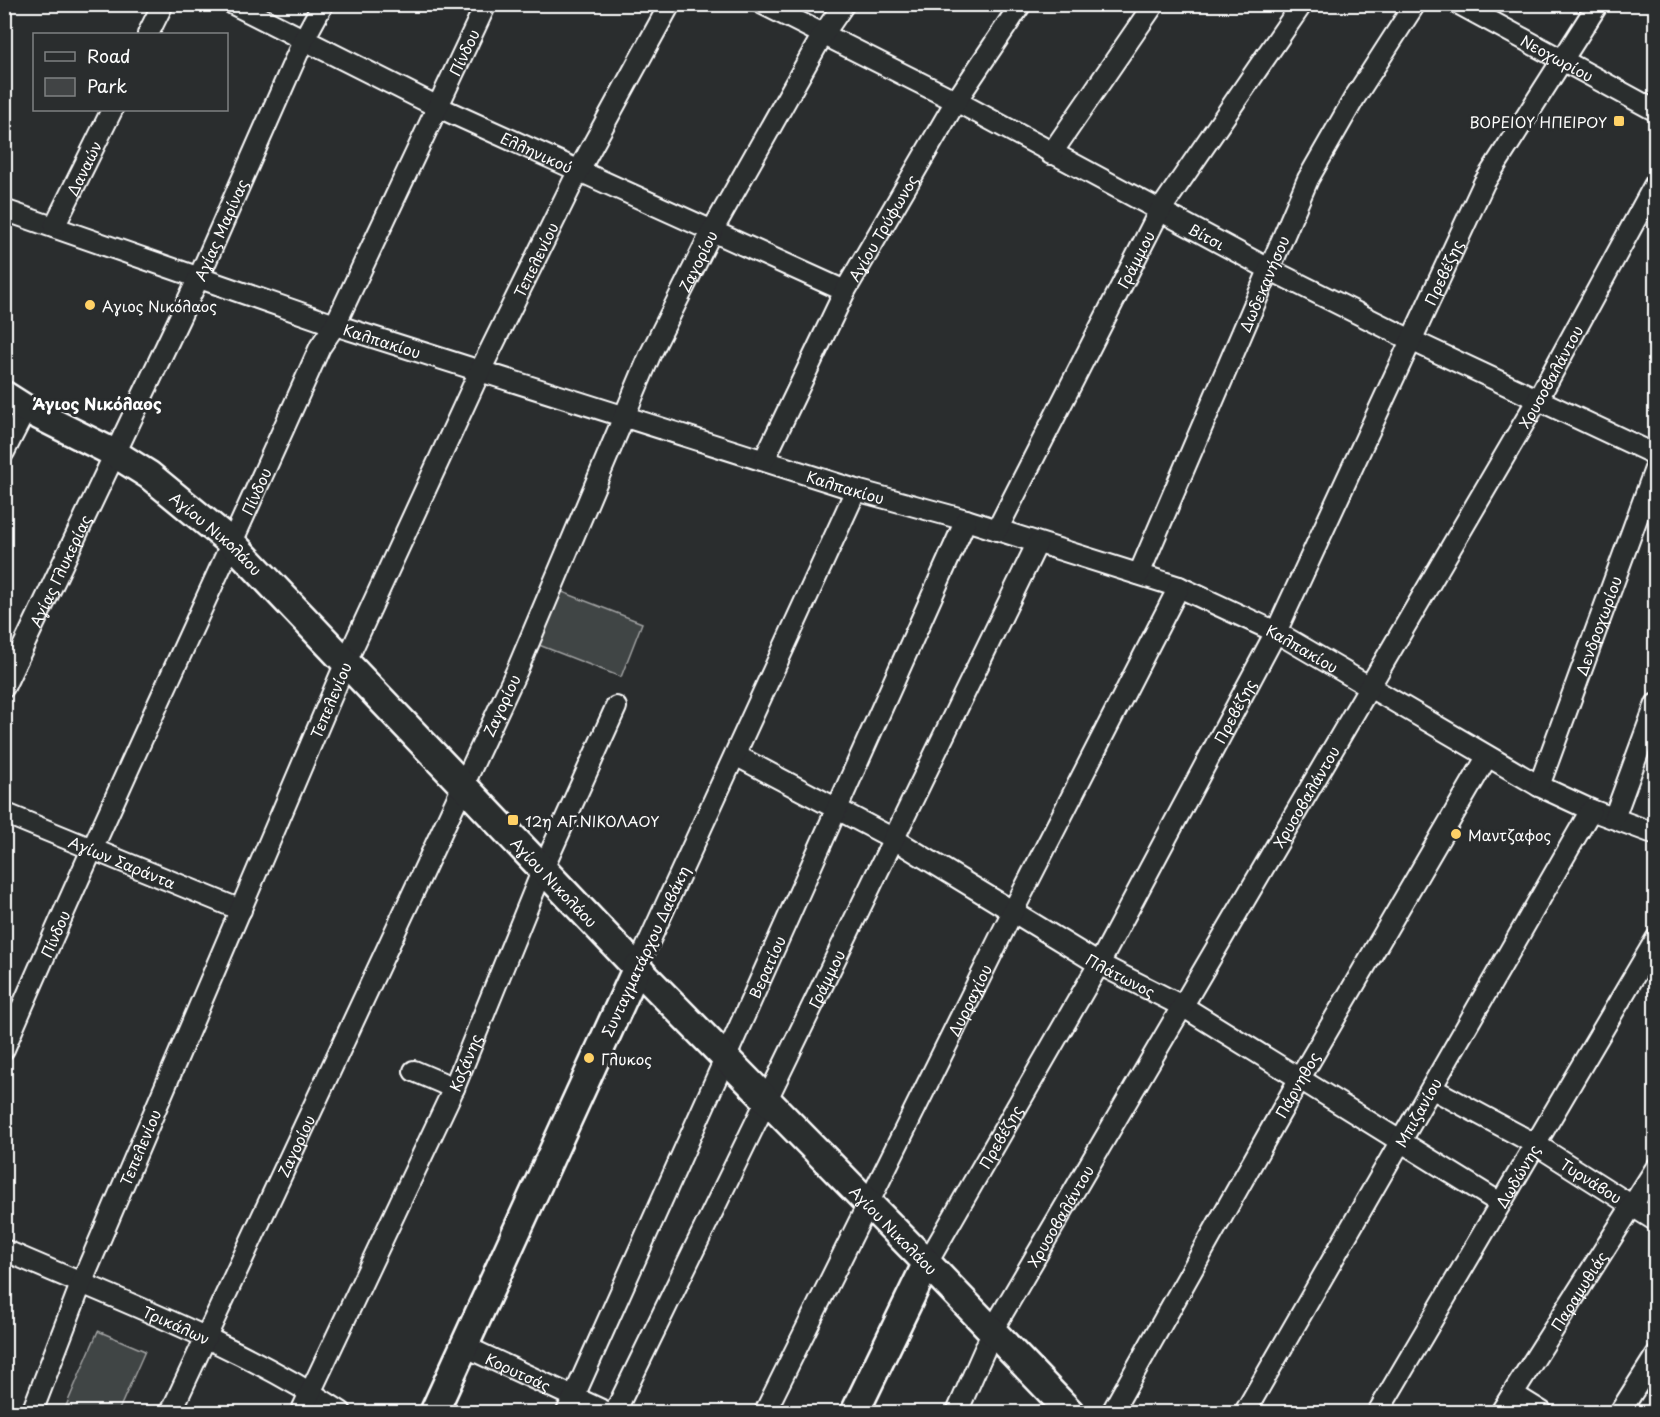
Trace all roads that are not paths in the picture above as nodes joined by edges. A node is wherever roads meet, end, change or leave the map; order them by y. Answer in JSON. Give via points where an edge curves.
{"nodes":[{"id":1,"x":163,"y":4,"type":"edge"},
{"id":2,"x":233,"y":4,"type":"edge"},
{"id":3,"x":323,"y":4,"type":"edge"},
{"id":4,"x":486,"y":4,"type":"edge"},
{"id":5,"x":670,"y":4,"type":"edge"},
{"id":6,"x":764,"y":4,"type":"edge"},
{"id":7,"x":843,"y":4,"type":"edge"},
{"id":8,"x":1021,"y":4,"type":"edge"},
{"id":9,"x":1154,"y":4,"type":"edge"},
{"id":10,"x":1302,"y":4,"type":"edge"},
{"id":11,"x":1415,"y":4,"type":"edge"},
{"id":12,"x":1459,"y":4,"type":"edge"},
{"id":13,"x":1598,"y":4,"type":"edge"},
{"id":14,"x":148,"y":33,"type":"edge"},
{"id":15,"x":822,"y":36,"type":"junction"},
{"id":16,"x":304,"y":39,"type":"junction"},
{"id":17,"x":1564,"y":61,"type":"junction"},
{"id":18,"x":956,"y":101,"type":"junction"},
{"id":19,"x":436,"y":106,"type":"junction"},
{"id":20,"x":112,"y":111,"type":"edge"},
{"id":21,"x":1656,"y":111,"type":"edge"},
{"id":22,"x":1051,"y":154,"type":"junction"},
{"id":23,"x":578,"y":172,"type":"junction"},
{"id":24,"x":1656,"y":182,"type":"edge"},
{"id":25,"x":4,"y":210,"type":"edge"},
{"id":26,"x":1159,"y":212,"type":"junction"},
{"id":27,"x":54,"y":227,"type":"junction"},
{"id":28,"x":712,"y":231,"type":"junction"},
{"id":29,"x":1269,"y":269,"type":"junction"},
{"id":30,"x":199,"y":277,"type":"junction"},
{"id":31,"x":845,"y":291,"type":"junction"},
{"id":32,"x":335,"y":325,"type":"junction"},
{"id":33,"x":1413,"y":341,"type":"junction"},
{"id":34,"x":480,"y":371,"type":"junction"},
{"id":35,"x":1538,"y":399,"type":"junction"},
{"id":36,"x":15,"y":402,"type":"edge"},
{"id":37,"x":624,"y":416,"type":"junction"},
{"id":38,"x":4,"y":452,"type":"edge"},
{"id":39,"x":114,"y":453,"type":"junction"},
{"id":40,"x":1656,"y":455,"type":"edge"},
{"id":41,"x":764,"y":460,"type":"junction"},
{"id":42,"x":1656,"y":466,"type":"edge"},
{"id":43,"x":856,"y":490,"type":"junction"},
{"id":44,"x":966,"y":520,"type":"junction"},
{"id":45,"x":997,"y":530,"type":"junction"},
{"id":46,"x":233,"y":544,"type":"junction"},
{"id":47,"x":1037,"y":544,"type":"junction"},
{"id":48,"x":1139,"y":574,"type":"junction"},
{"id":49,"x":1179,"y":587,"type":"junction"},
{"id":50,"x":1276,"y":632,"type":"junction"},
{"id":51,"x":346,"y":662,"type":"junction"},
{"id":52,"x":4,"y":687,"type":"edge"},
{"id":53,"x":1371,"y":688,"type":"junction"},
{"id":54,"x":1656,"y":704,"type":"edge"},
{"id":55,"x":616,"y":707,"type":"dead end"},
{"id":56,"x":735,"y":755,"type":"junction"},
{"id":57,"x":1487,"y":757,"type":"junction"},
{"id":58,"x":464,"y":786,"type":"junction"},
{"id":59,"x":1539,"y":786,"type":"junction"},
{"id":60,"x":837,"y":808,"type":"junction"},
{"id":61,"x":1591,"y":810,"type":"junction"},
{"id":62,"x":4,"y":813,"type":"edge"},
{"id":63,"x":1614,"y":818,"type":"junction"},
{"id":64,"x":1656,"y":834,"type":"edge"},
{"id":65,"x":894,"y":839,"type":"junction"},
{"id":66,"x":90,"y":849,"type":"junction"},
{"id":67,"x":543,"y":869,"type":"junction"},
{"id":68,"x":241,"y":910,"type":"junction"},
{"id":69,"x":1013,"y":911,"type":"junction"},
{"id":70,"x":1656,"y":939,"type":"edge"},
{"id":71,"x":1098,"y":963,"type":"junction"},
{"id":72,"x":637,"y":968,"type":"junction"},
{"id":73,"x":1184,"y":1007,"type":"junction"},
{"id":74,"x":4,"y":1049,"type":"edge"},
{"id":75,"x":725,"y":1057,"type":"junction"},
{"id":76,"x":414,"y":1071,"type":"dead end"},
{"id":77,"x":1300,"y":1078,"type":"junction"},
{"id":78,"x":454,"y":1088,"type":"junction"},
{"id":79,"x":1433,"y":1089,"type":"junction"},
{"id":80,"x":767,"y":1100,"type":"junction"},
{"id":81,"x":1403,"y":1140,"type":"junction"},
{"id":82,"x":1535,"y":1144,"type":"junction"},
{"id":83,"x":1656,"y":1168,"type":"edge"},
{"id":84,"x":867,"y":1202,"type":"junction"},
{"id":85,"x":1500,"y":1203,"type":"junction"},
{"id":86,"x":1633,"y":1204,"type":"junction"},
{"id":87,"x":1656,"y":1221,"type":"edge"},
{"id":88,"x":4,"y":1250,"type":"edge"},
{"id":89,"x":927,"y":1263,"type":"junction"},
{"id":90,"x":81,"y":1284,"type":"junction"},
{"id":91,"x":992,"y":1331,"type":"junction"},
{"id":92,"x":205,"y":1337,"type":"junction"},
{"id":93,"x":464,"y":1346,"type":"junction"},
{"id":94,"x":1656,"y":1355,"type":"edge"},
{"id":95,"x":311,"y":1392,"type":"junction"},
{"id":96,"x":1513,"y":1394,"type":"junction"},
{"id":97,"x":571,"y":1405,"type":"edge"},
{"id":98,"x":32,"y":1413,"type":"edge"},
{"id":99,"x":171,"y":1413,"type":"edge"},
{"id":100,"x":301,"y":1413,"type":"edge"},
{"id":101,"x":341,"y":1413,"type":"edge"},
{"id":102,"x":434,"y":1413,"type":"edge"},
{"id":103,"x":606,"y":1413,"type":"edge"},
{"id":104,"x":615,"y":1413,"type":"edge"},
{"id":105,"x":765,"y":1413,"type":"edge"},
{"id":106,"x":855,"y":1413,"type":"edge"},
{"id":107,"x":957,"y":1413,"type":"edge"},
{"id":108,"x":1070,"y":1413,"type":"edge"},
{"id":109,"x":1112,"y":1413,"type":"edge"},
{"id":110,"x":1245,"y":1413,"type":"edge"},
{"id":111,"x":1378,"y":1413,"type":"edge"},
{"id":112,"x":1501,"y":1413,"type":"edge"},
{"id":113,"x":1542,"y":1413,"type":"edge"},
{"id":114,"x":1620,"y":1413,"type":"edge"}],
"edges":[{"from":1,"to":14,"type":"street"},
{"from":2,"to":16,"type":"street","name":"Ελληνικού"},
{"from":3,"to":16,"type":"street","name":"Αγίας Μαρίνας"},
{"from":4,"to":19,"type":"street","name":"Πίνδου"},
{"from":5,"to":23,"type":"street","name":"Τεπελενίου"},
{"from":6,"to":15,"type":"street","name":"Βίτσι"},
{"from":7,"to":15,"type":"street","name":"Ζαγορίου"},
{"from":8,"to":18,"type":"street","name":"Αγίου Τρύφωνος"},
{"from":9,"to":22,"type":"street"},
{"from":10,"to":26,"type":"street","name":"Γράμμου"},
{"from":11,"to":29,"type":"street","name":"Δωδεκανήσου","via":[[1308,179]]},
{"from":12,"to":17,"type":"street","name":"Νεοχωρίου"},
{"from":13,"to":17,"type":"street","name":"Πρεβέζης"},
{"from":15,"to":18,"type":"street","name":"Βίτσι"},
{"from":15,"to":28,"type":"street","name":"Ζαγορίου"},
{"from":16,"to":19,"type":"street","name":"Ελληνικού"},
{"from":16,"to":30,"type":"street","name":"Αγίας Μαρίνας"},
{"from":17,"to":21,"type":"street","name":"Νεοχωρίου"},
{"from":17,"to":33,"type":"street","name":"Πρεβέζης","via":[[1484,183]]},
{"from":18,"to":22,"type":"street","name":"Βίτσι"},
{"from":18,"to":31,"type":"street","name":"Αγίου Τρύφωνος"},
{"from":19,"to":23,"type":"street","name":"Ελληνικού"},
{"from":19,"to":32,"type":"street","name":"Πίνδου"},
{"from":20,"to":27,"type":"street","name":"Δαναών"},
{"from":22,"to":26,"type":"street","name":"Βίτσι"},
{"from":23,"to":28,"type":"street","name":"Ελληνικού"},
{"from":23,"to":34,"type":"street","name":"Τεπελενίου"},
{"from":24,"to":35,"type":"street","name":"Χρυσοβαλάντου"},
{"from":25,"to":27,"type":"street","name":"Καλπακίου"},
{"from":26,"to":29,"type":"street","name":"Βίτσι"},
{"from":26,"to":45,"type":"street","name":"Γράμμου"},
{"from":27,"to":30,"type":"street","name":"Καλπακίου"},
{"from":28,"to":31,"type":"street","name":"Ελληνικού"},
{"from":28,"to":37,"type":"street","name":"Ζαγορίου"},
{"from":29,"to":33,"type":"street","name":"Βίτσι"},
{"from":29,"to":48,"type":"street","name":"Δωδεκανήσου"},
{"from":30,"to":32,"type":"street","name":"Καλπακίου"},
{"from":30,"to":39,"type":"street","name":"Αγίας Μαρίνας"},
{"from":31,"to":41,"type":"street","name":"Αγίου Τρύφωνος"},
{"from":32,"to":34,"type":"street","name":"Καλπακίου"},
{"from":32,"to":46,"type":"street","name":"Πίνδου","via":[[320,348]]},
{"from":33,"to":35,"type":"street","name":"Βίτσι"},
{"from":33,"to":50,"type":"street","name":"Πρεβέζης"},
{"from":34,"to":37,"type":"street","name":"Καλπακίου"},
{"from":34,"to":51,"type":"street","name":"Τεπελενίου"},
{"from":35,"to":40,"type":"street","name":"Βίτσι"},
{"from":35,"to":53,"type":"street","name":"Χρυσοβαλάντου"},
{"from":36,"to":38,"type":"street"},
{"from":36,"to":39,"type":"street","name":"Αγίου Νικολάου"},
{"from":37,"to":41,"type":"street","name":"Καλπακίου"},
{"from":37,"to":58,"type":"street","name":"Ζαγορίου"},
{"from":39,"to":46,"type":"street","name":"Αγίου Νικολάου","via":[[174,493]]},
{"from":39,"to":52,"type":"street","name":"Αγίας Γλυκερίας"},
{"from":41,"to":43,"type":"street","name":"Καλπακίου"},
{"from":42,"to":59,"type":"street","name":"Δενδροχωρίου"},
{"from":43,"to":44,"type":"street","name":"Καλπακίου"},
{"from":43,"to":56,"type":"street","name":"Συνταγματάρχου Δαβάκη"},
{"from":44,"to":45,"type":"street","name":"Καλπακίου"},
{"from":44,"to":60,"type":"street","name":"Βερατίου"},
{"from":45,"to":47,"type":"street","name":"Καλπακίου"},
{"from":46,"to":51,"type":"street","name":"Αγίου Νικολάου"},
{"from":46,"to":66,"type":"street","name":"Πίνδου"},
{"from":47,"to":48,"type":"street","name":"Καλπακίου"},
{"from":47,"to":65,"type":"street","name":"Γράμμου"},
{"from":48,"to":49,"type":"street","name":"Καλπακίου"},
{"from":49,"to":50,"type":"street","name":"Καλπακίου"},
{"from":49,"to":69,"type":"street","name":"Δυρραχίου"},
{"from":50,"to":53,"type":"street","name":"Καλπακίου"},
{"from":50,"to":71,"type":"street","name":"Πρεβέζης"},
{"from":51,"to":58,"type":"street","name":"Αγίου Νικολάου"},
{"from":51,"to":68,"type":"street","name":"Τεπελενίου"},
{"from":53,"to":57,"type":"street","name":"Καλπακίου"},
{"from":53,"to":73,"type":"street","name":"Χρυσοβαλάντου"},
{"from":54,"to":63,"type":"street"},
{"from":55,"to":67,"type":"street","name":"Κοζάνης"},
{"from":56,"to":60,"type":"street","name":"Πλάτωνος"},
{"from":56,"to":72,"type":"street","name":"Συνταγματάρχου Δαβάκη"},
{"from":57,"to":59,"type":"street","name":"Καλπακίου"},
{"from":57,"to":77,"type":"street","name":"Πάρνηθος"},
{"from":58,"to":67,"type":"street","name":"Αγίου Νικολάου"},
{"from":58,"to":92,"type":"street","name":"Ζαγορίου"},
{"from":59,"to":61,"type":"street","name":"Καλπακίου"},
{"from":60,"to":65,"type":"street","name":"Πλάτωνος"},
{"from":60,"to":75,"type":"street","name":"Βερατίου"},
{"from":61,"to":63,"type":"street","name":"Καλπακίου"},
{"from":61,"to":79,"type":"street","name":"Μπιζανίου"},
{"from":62,"to":66,"type":"street","name":"Αγίων Σαράντα"},
{"from":63,"to":64,"type":"street","name":"Καλπακίου"},
{"from":65,"to":69,"type":"street","name":"Πλάτωνος"},
{"from":65,"to":80,"type":"street","name":"Γράμμου"},
{"from":66,"to":68,"type":"street","name":"Αγίων Σαράντα"},
{"from":66,"to":74,"type":"street","name":"Πίνδου"},
{"from":67,"to":72,"type":"street","name":"Αγίου Νικολάου"},
{"from":67,"to":78,"type":"street","name":"Κοζάνης"},
{"from":68,"to":90,"type":"street","name":"Τεπελενίου"},
{"from":69,"to":71,"type":"street","name":"Πλάτωνος"},
{"from":69,"to":84,"type":"street","name":"Δυρραχίου"},
{"from":70,"to":82,"type":"street","name":"Δωδώνης"},
{"from":71,"to":73,"type":"street","name":"Πλάτωνος"},
{"from":71,"to":89,"type":"street","name":"Πρεβέζης"},
{"from":72,"to":75,"type":"street","name":"Αγίου Νικολάου"},
{"from":72,"to":93,"type":"street","name":"Συνταγματάρχου Δαβάκη"},
{"from":73,"to":77,"type":"street","name":"Πλάτωνος"},
{"from":73,"to":91,"type":"street","name":"Χρυσοβαλάντου"},
{"from":75,"to":80,"type":"street","name":"Αγίου Νικολάου"},
{"from":75,"to":97,"type":"street","name":"Βερατίου"},
{"from":76,"to":78,"type":"street"},
{"from":77,"to":81,"type":"street","name":"Πλάτωνος"},
{"from":77,"to":109,"type":"street","name":"Πάρνηθος"},
{"from":78,"to":95,"type":"street","name":"Κοζάνης"},
{"from":79,"to":81,"type":"street","name":"Μπιζανίου"},
{"from":79,"to":82,"type":"street","name":"Τυρνάβου"},
{"from":80,"to":84,"type":"street","name":"Αγίου Νικολάου"},
{"from":80,"to":104,"type":"street","name":"Γράμμου"},
{"from":81,"to":85,"type":"street","name":"Πλάτωνος"},
{"from":81,"to":110,"type":"street","name":"Μπιζανίου"},
{"from":82,"to":85,"type":"street","name":"Δωδώνης"},
{"from":82,"to":86,"type":"street","name":"Τυρνάβου"},
{"from":83,"to":86,"type":"street","name":"Παραμυθιάς"},
{"from":84,"to":89,"type":"street","name":"Αγίου Νικολάου"},
{"from":84,"to":105,"type":"street","name":"Δυρραχίου"},
{"from":85,"to":111,"type":"street","name":"Δωδώνης"},
{"from":86,"to":87,"type":"street","name":"Τυρνάβου"},
{"from":86,"to":96,"type":"street","name":"Παραμυθιάς"},
{"from":88,"to":90,"type":"street","name":"Τρικάλων"},
{"from":89,"to":91,"type":"street","name":"Αγίου Νικολάου"},
{"from":89,"to":106,"type":"street","name":"Πρεβέζης"},
{"from":90,"to":92,"type":"street","name":"Τρικάλων"},
{"from":90,"to":98,"type":"street","name":"Τεπελενίου"},
{"from":91,"to":107,"type":"street","name":"Χρυσοβαλάντου"},
{"from":91,"to":108,"type":"street","name":"Αγίου Νικολάου"},
{"from":92,"to":95,"type":"street","name":"Τρικάλων"},
{"from":92,"to":99,"type":"street","name":"Ζαγορίου"},
{"from":93,"to":97,"type":"street","name":"Κορυτσάς"},
{"from":93,"to":102,"type":"street","name":"Συνταγματάρχου Δαβάκη"},
{"from":94,"to":114,"type":"street"},
{"from":95,"to":100,"type":"street","name":"Κοζάνης"},
{"from":95,"to":101,"type":"street","name":"Τρικάλων"},
{"from":96,"to":112,"type":"street","name":"Παραμυθιάς"},
{"from":96,"to":113,"type":"street"},
{"from":97,"to":103,"type":"street","name":"Κορυτσάς"}]}
